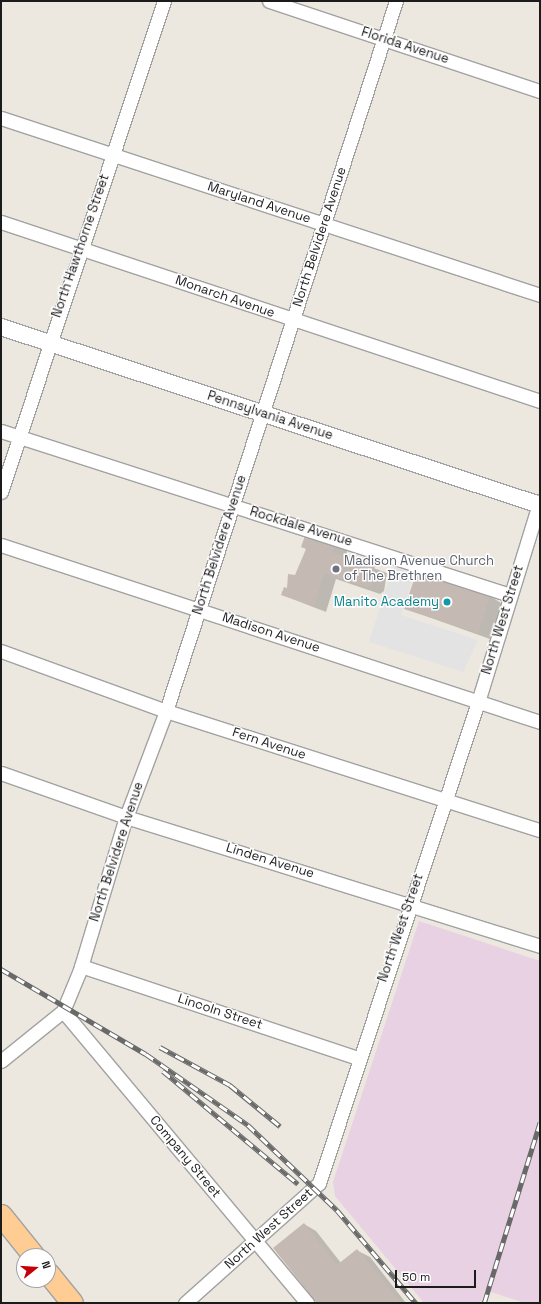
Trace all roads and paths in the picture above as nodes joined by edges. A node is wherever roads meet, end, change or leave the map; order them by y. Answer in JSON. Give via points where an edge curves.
{"nodes":[{"id":1,"x":164,"y":1,"type":"edge"},
{"id":2,"x":270,"y":1,"type":"edge"},
{"id":3,"x":396,"y":1,"type":"edge"},
{"id":4,"x":382,"y":39,"type":"junction"},
{"id":5,"x":540,"y":90,"type":"edge"},
{"id":6,"x":1,"y":118,"type":"edge"},
{"id":7,"x":111,"y":155,"type":"junction"},
{"id":8,"x":1,"y":222,"type":"edge"},
{"id":9,"x":325,"y":224,"type":"junction"},
{"id":10,"x":81,"y":248,"type":"junction"},
{"id":11,"x":540,"y":295,"type":"edge"},
{"id":12,"x":293,"y":320,"type":"junction"},
{"id":13,"x":1,"y":327,"type":"edge"},
{"id":14,"x":48,"y":342,"type":"junction"},
{"id":15,"x":540,"y":401,"type":"edge"},
{"id":16,"x":263,"y":414,"type":"junction"},
{"id":17,"x":1,"y":431,"type":"edge"},
{"id":18,"x":18,"y":437,"type":"junction"},
{"id":19,"x":1,"y":492,"type":"edge"},
{"id":20,"x":540,"y":504,"type":"edge"},
{"id":21,"x":232,"y":505,"type":"junction"},
{"id":22,"x":1,"y":545,"type":"edge"},
{"id":23,"x":510,"y":595,"type":"junction"},
{"id":24,"x":199,"y":609,"type":"junction"},
{"id":25,"x":1,"y":651,"type":"edge"},
{"id":26,"x":478,"y":702,"type":"junction"},
{"id":27,"x":166,"y":711,"type":"junction"},
{"id":28,"x":540,"y":722,"type":"edge"},
{"id":29,"x":1,"y":773,"type":"edge"},
{"id":30,"x":446,"y":800,"type":"junction"},
{"id":31,"x":126,"y":817,"type":"junction"},
{"id":32,"x":540,"y":830,"type":"edge"},
{"id":33,"x":410,"y":904,"type":"junction"},
{"id":34,"x":540,"y":946,"type":"edge"},
{"id":35,"x":81,"y":966,"type":"junction"},
{"id":36,"x":63,"y":1011,"type":"junction"},
{"id":37,"x":358,"y":1058,"type":"junction"},
{"id":38,"x":1,"y":1061,"type":"edge"},
{"id":39,"x":1,"y":1214,"type":"edge"},
{"id":40,"x":256,"y":1242,"type":"junction"},
{"id":41,"x":28,"y":1248,"type":"edge"},
{"id":42,"x":56,"y":1283,"type":"edge"},
{"id":43,"x":72,"y":1303,"type":"edge"},
{"id":44,"x":185,"y":1303,"type":"edge"},
{"id":45,"x":307,"y":1303,"type":"edge"}],
"edges":[{"from":1,"to":7,"type":"street","name":"North Hawthorne Street"},
{"from":2,"to":4,"type":"street","name":"Florida Avenue"},
{"from":3,"to":4,"type":"street","name":"North Belvidere Avenue"},
{"from":4,"to":5,"type":"street","name":"Florida Avenue"},
{"from":4,"to":9,"type":"street","name":"North Belvidere Avenue"},
{"from":6,"to":7,"type":"street","name":"Maryland Avenue"},
{"from":7,"to":9,"type":"street","name":"Maryland Avenue"},
{"from":7,"to":10,"type":"street","name":"North Hawthorne Street"},
{"from":8,"to":10,"type":"street","name":"Monarch Avenue"},
{"from":9,"to":11,"type":"street","name":"Maryland Avenue"},
{"from":9,"to":12,"type":"street","name":"North Belvidere Avenue"},
{"from":10,"to":12,"type":"street","name":"Monarch Avenue"},
{"from":10,"to":14,"type":"street","name":"North Hawthorne Street"},
{"from":12,"to":15,"type":"street","name":"Monarch Avenue"},
{"from":12,"to":16,"type":"street","name":"North Belvidere Avenue"},
{"from":13,"to":14,"type":"street","name":"Pennsylvania Avenue"},
{"from":14,"to":16,"type":"street","name":"Pennsylvania Avenue"},
{"from":14,"to":18,"type":"street","name":"North Hawthorne Street"},
{"from":16,"to":20,"type":"street","name":"Pennsylvania Avenue"},
{"from":16,"to":21,"type":"street","name":"North Belvidere Avenue"},
{"from":17,"to":18,"type":"street","name":"Rockdale Avenue"},
{"from":18,"to":19,"type":"street","name":"North Hawthorne Street"},
{"from":18,"to":21,"type":"street","name":"Rockdale Avenue"},
{"from":20,"to":23,"type":"street","name":"North West Street"},
{"from":21,"to":23,"type":"street","name":"Rockdale Avenue"},
{"from":21,"to":24,"type":"street","name":"North Belvidere Avenue"},
{"from":22,"to":24,"type":"street","name":"Madison Avenue"},
{"from":23,"to":26,"type":"street","name":"North West Street"},
{"from":24,"to":26,"type":"street","name":"Madison Avenue"},
{"from":24,"to":27,"type":"street","name":"North Belvidere Avenue"},
{"from":25,"to":27,"type":"street","name":"Fern Avenue"},
{"from":26,"to":28,"type":"street","name":"Madison Avenue"},
{"from":26,"to":30,"type":"street","name":"North West Street"},
{"from":27,"to":30,"type":"street","name":"Fern Avenue"},
{"from":27,"to":31,"type":"street","name":"North Belvidere Avenue"},
{"from":29,"to":31,"type":"street","name":"Linden Avenue"},
{"from":30,"to":32,"type":"street","name":"Fern Avenue"},
{"from":30,"to":33,"type":"street","name":"North West Street"},
{"from":31,"to":33,"type":"street","name":"Linden Avenue"},
{"from":31,"to":35,"type":"street","name":"North Belvidere Avenue"},
{"from":33,"to":34,"type":"street","name":"Linden Avenue"},
{"from":33,"to":37,"type":"street","name":"North West Street"},
{"from":35,"to":36,"type":"street","name":"North Belvidere Avenue"},
{"from":35,"to":37,"type":"street","name":"Lincoln Street"},
{"from":36,"to":38,"type":"street","name":"North Belvidere Avenue"},
{"from":36,"to":40,"type":"street","name":"Company Street"},
{"from":37,"to":40,"type":"street","name":"North West Street","via":[[319,1183]]},
{"from":39,"to":41,"type":"main road"},
{"from":40,"to":44,"type":"street","name":"North West Street"},
{"from":40,"to":45,"type":"street","name":"Company Street"},
{"from":42,"to":43,"type":"main road"}]}
